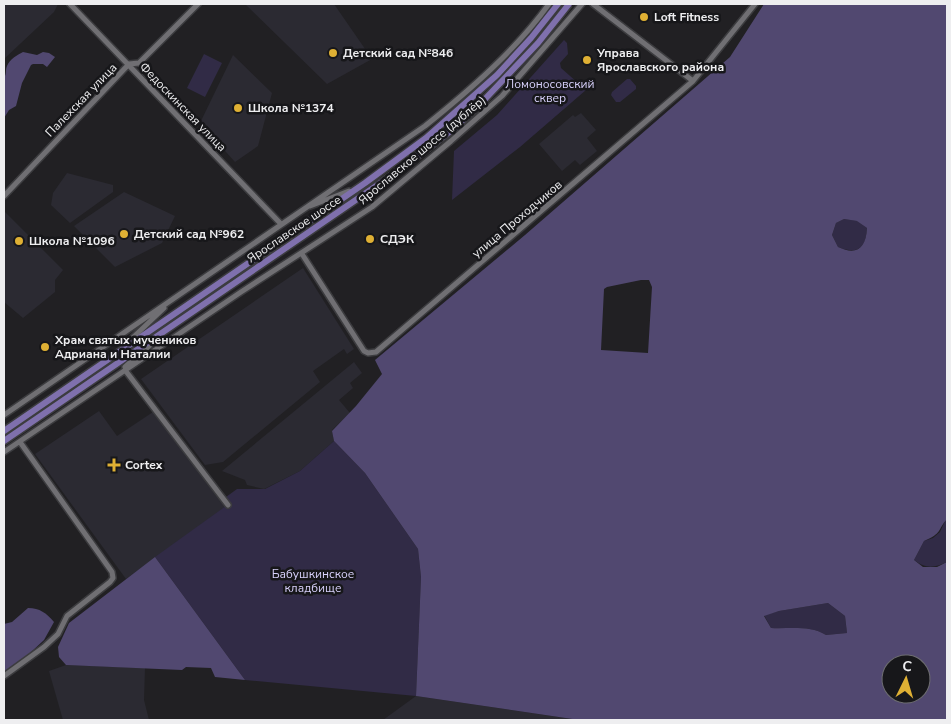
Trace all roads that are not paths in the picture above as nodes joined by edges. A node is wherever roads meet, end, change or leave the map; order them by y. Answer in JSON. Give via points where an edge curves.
{"nodes":[{"id":1,"x":70,"y":4,"type":"edge"},
{"id":2,"x":198,"y":4,"type":"edge"},
{"id":3,"x":550,"y":4,"type":"edge"},
{"id":4,"x":558,"y":4,"type":"edge"},
{"id":5,"x":565,"y":4,"type":"edge"},
{"id":6,"x":570,"y":4,"type":"edge"},
{"id":7,"x":582,"y":4,"type":"edge"},
{"id":8,"x":593,"y":4,"type":"edge"},
{"id":9,"x":755,"y":4,"type":"edge"},
{"id":10,"x":568,"y":21,"type":"junction"},
{"id":11,"x":129,"y":64,"type":"junction"},
{"id":12,"x":693,"y":82,"type":"junction"},
{"id":13,"x":365,"y":183,"type":"junction"},
{"id":14,"x":4,"y":196,"type":"edge"},
{"id":15,"x":304,"y":209,"type":"junction"},
{"id":16,"x":281,"y":224,"type":"junction"},
{"id":17,"x":302,"y":254,"type":"junction"},
{"id":18,"x":173,"y":298,"type":"junction"},
{"id":19,"x":168,"y":329,"type":"junction"},
{"id":20,"x":113,"y":356,"type":"junction"},
{"id":21,"x":126,"y":370,"type":"junction"},
{"id":22,"x":114,"y":378,"type":"junction"},
{"id":23,"x":4,"y":415,"type":"edge"},
{"id":24,"x":4,"y":431,"type":"edge"},
{"id":25,"x":4,"y":441,"type":"edge"},
{"id":26,"x":20,"y":442,"type":"junction"},
{"id":27,"x":4,"y":452,"type":"edge"},
{"id":28,"x":228,"y":505,"type":"dead end"},
{"id":29,"x":4,"y":676,"type":"edge"}],
"edges":[{"from":1,"to":11,"type":"street","name":"Федоскинская улица"},
{"from":2,"to":11,"type":"street","name":"Палехская улица","via":[[139,63]]},
{"from":3,"to":15,"type":"street","name":"Ярославское шоссе (дублёр)","via":[[514,45],[452,105]]},
{"from":4,"to":13,"type":"main road","name":"Ярославское шоссе","via":[[480,92],[426,138]]},
{"from":5,"to":10,"type":"street","via":[[569,12]]},
{"from":6,"to":19,"type":"main road","name":"Ярославское шоссе","bridge":true,"via":[[523,61],[453,129],[398,171]]},
{"from":7,"to":10,"type":"street","name":"Ярославское шоссе (дублёр)"},
{"from":8,"to":12,"type":"street"},
{"from":9,"to":12,"type":"street","name":"улица Проходчиков"},
{"from":10,"to":17,"type":"street","name":"Ярославское шоссе (дублёр)","via":[[502,96],[452,141],[372,207]]},
{"from":11,"to":14,"type":"street","name":"Палехская улица"},
{"from":11,"to":16,"type":"street","name":"Федоскинская улица"},
{"from":12,"to":17,"type":"street","name":"улица Проходчиков","via":[[376,352],[364,351]]},
{"from":13,"to":15,"type":"street"},
{"from":13,"to":20,"type":"main road","name":"Ярославское шоссе"},
{"from":15,"to":16,"type":"street","name":"Ярославское шоссе (дублёр)"},
{"from":16,"to":18,"type":"street","name":"Ярославское шоссе (дублёр)"},
{"from":17,"to":21,"type":"street","name":"Ярославское шоссе (дублёр)"},
{"from":18,"to":20,"type":"street"},
{"from":18,"to":23,"type":"street","name":"Ярославское шоссе (дублёр)"},
{"from":19,"to":22,"type":"street"},
{"from":19,"to":25,"type":"main road","name":"Ярославское шоссе"},
{"from":20,"to":24,"type":"main road","name":"Ярославское шоссе"},
{"from":21,"to":22,"type":"street","name":"Ярославское шоссе (дублёр)"},
{"from":21,"to":28,"type":"street"},
{"from":22,"to":26,"type":"street","name":"Ярославское шоссе (дублёр)"},
{"from":26,"to":27,"type":"street","name":"Ярославское шоссе (дублёр)"},
{"from":26,"to":29,"type":"street","via":[[112,572],[113,578],[67,616],[52,640]]}]}
